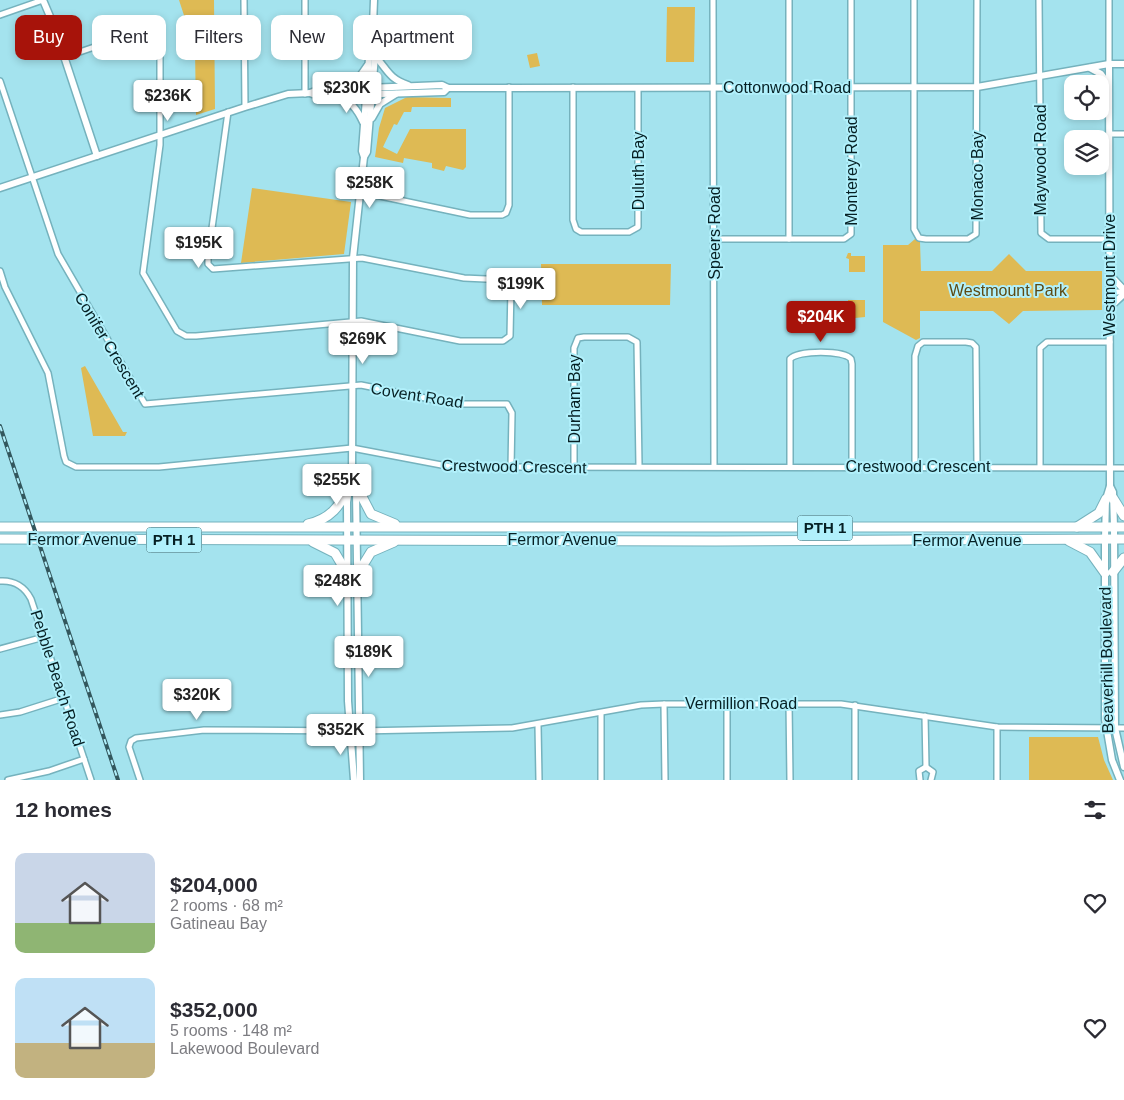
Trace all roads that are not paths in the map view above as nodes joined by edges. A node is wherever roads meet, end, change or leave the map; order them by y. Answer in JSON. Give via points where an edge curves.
{"nodes":[{"id":1,"x":43,"y":0,"type":"edge"},
{"id":2,"x":244,"y":0,"type":"edge"},
{"id":3,"x":305,"y":0,"type":"edge"},
{"id":4,"x":374,"y":0,"type":"edge"},
{"id":5,"x":713,"y":0,"type":"edge"},
{"id":6,"x":789,"y":0,"type":"edge"},
{"id":7,"x":851,"y":0,"type":"edge"},
{"id":8,"x":914,"y":0,"type":"edge"},
{"id":9,"x":977,"y":0,"type":"edge"},
{"id":10,"x":1039,"y":0,"type":"edge"},
{"id":11,"x":1109,"y":0,"type":"edge"},
{"id":12,"x":0,"y":15,"type":"edge"},
{"id":13,"x":49,"y":15,"type":"edge"},
{"id":14,"x":374,"y":15,"type":"edge"},
{"id":15,"x":82,"y":51,"type":"edge"},
{"id":16,"x":65,"y":60,"type":"edge"},
{"id":17,"x":370,"y":60,"type":"edge"},
{"id":18,"x":373,"y":60,"type":"edge"},
{"id":19,"x":379,"y":60,"type":"edge"},
{"id":20,"x":1109,"y":64,"type":"junction"},
{"id":21,"x":1124,"y":64,"type":"edge"},
{"id":22,"x":368,"y":65,"type":"junction"},
{"id":23,"x":1088,"y":68,"type":"junction"},
{"id":24,"x":1102,"y":75,"type":"edge"},
{"id":25,"x":1109,"y":75,"type":"edge"},
{"id":26,"x":1039,"y":77,"type":"junction"},
{"id":27,"x":0,"y":81,"type":"edge"},
{"id":28,"x":412,"y":86,"type":"junction"},
{"id":29,"x":509,"y":87,"type":"junction"},
{"id":30,"x":573,"y":87,"type":"junction"},
{"id":31,"x":713,"y":87,"type":"junction"},
{"id":32,"x":789,"y":87,"type":"junction"},
{"id":33,"x":851,"y":87,"type":"junction"},
{"id":34,"x":914,"y":87,"type":"junction"},
{"id":35,"x":977,"y":87,"type":"junction"},
{"id":36,"x":448,"y":88,"type":"junction"},
{"id":37,"x":638,"y":88,"type":"junction"},
{"id":38,"x":343,"y":90,"type":"junction"},
{"id":39,"x":369,"y":91,"type":"junction"},
{"id":40,"x":399,"y":93,"type":"junction"},
{"id":41,"x":307,"y":94,"type":"junction"},
{"id":42,"x":338,"y":95,"type":"junction"},
{"id":43,"x":245,"y":107,"type":"junction"},
{"id":44,"x":228,"y":112,"type":"junction"},
{"id":45,"x":367,"y":123,"type":"junction"},
{"id":46,"x":1109,"y":134,"type":"edge"},
{"id":47,"x":1124,"y":134,"type":"edge"},
{"id":48,"x":160,"y":135,"type":"junction"},
{"id":49,"x":97,"y":156,"type":"junction"},
{"id":50,"x":1109,"y":175,"type":"edge"},
{"id":51,"x":32,"y":177,"type":"junction"},
{"id":52,"x":0,"y":188,"type":"edge"},
{"id":53,"x":361,"y":192,"type":"junction"},
{"id":54,"x":714,"y":239,"type":"junction"},
{"id":55,"x":789,"y":239,"type":"junction"},
{"id":56,"x":1108,"y":239,"type":"junction"},
{"id":57,"x":353,"y":258,"type":"junction"},
{"id":58,"x":0,"y":271,"type":"edge"},
{"id":59,"x":1110,"y":275,"type":"junction"},
{"id":60,"x":1110,"y":292,"type":"junction"},
{"id":61,"x":1124,"y":292,"type":"edge"},
{"id":62,"x":1110,"y":308,"type":"junction"},
{"id":63,"x":352,"y":321,"type":"junction"},
{"id":64,"x":1110,"y":342,"type":"junction"},
{"id":65,"x":353,"y":386,"type":"junction"},
{"id":66,"x":352,"y":448,"type":"junction"},
{"id":67,"x":574,"y":466,"type":"junction"},
{"id":68,"x":639,"y":466,"type":"junction"},
{"id":69,"x":714,"y":466,"type":"junction"},
{"id":70,"x":790,"y":466,"type":"junction"},
{"id":71,"x":852,"y":466,"type":"junction"},
{"id":72,"x":915,"y":466,"type":"junction"},
{"id":73,"x":977,"y":466,"type":"junction"},
{"id":74,"x":1040,"y":466,"type":"junction"},
{"id":75,"x":511,"y":467,"type":"junction"},
{"id":76,"x":1110,"y":468,"type":"junction"},
{"id":77,"x":1124,"y":468,"type":"edge"},
{"id":78,"x":352,"y":485,"type":"junction"},
{"id":79,"x":1110,"y":498,"type":"junction"},
{"id":80,"x":1124,"y":516,"type":"edge"},
{"id":81,"x":0,"y":527,"type":"edge"},
{"id":82,"x":294,"y":527,"type":"junction"},
{"id":83,"x":347,"y":527,"type":"junction"},
{"id":84,"x":358,"y":527,"type":"junction"},
{"id":85,"x":407,"y":527,"type":"junction"},
{"id":86,"x":1077,"y":527,"type":"junction"},
{"id":87,"x":1110,"y":527,"type":"junction"},
{"id":88,"x":1124,"y":527,"type":"edge"},
{"id":89,"x":0,"y":539,"type":"edge"},
{"id":90,"x":303,"y":539,"type":"junction"},
{"id":91,"x":348,"y":539,"type":"junction"},
{"id":92,"x":358,"y":539,"type":"junction"},
{"id":93,"x":404,"y":539,"type":"junction"},
{"id":94,"x":1109,"y":539,"type":"junction"},
{"id":95,"x":1124,"y":539,"type":"edge"},
{"id":96,"x":1066,"y":540,"type":"junction"},
{"id":97,"x":1124,"y":558,"type":"edge"},
{"id":98,"x":1109,"y":572,"type":"junction"},
{"id":99,"x":353,"y":575,"type":"junction"},
{"id":100,"x":0,"y":581,"type":"edge"},
{"id":101,"x":44,"y":637,"type":"junction"},
{"id":102,"x":348,"y":640,"type":"junction"},
{"id":103,"x":358,"y":640,"type":"junction"},
{"id":104,"x":0,"y":649,"type":"edge"},
{"id":105,"x":64,"y":698,"type":"junction"},
{"id":106,"x":727,"y":703,"type":"junction"},
{"id":107,"x":789,"y":703,"type":"junction"},
{"id":108,"x":664,"y":704,"type":"junction"},
{"id":109,"x":854,"y":705,"type":"junction"},
{"id":110,"x":601,"y":713,"type":"junction"},
{"id":111,"x":0,"y":715,"type":"edge"},
{"id":112,"x":925,"y":716,"type":"junction"},
{"id":113,"x":538,"y":725,"type":"junction"},
{"id":114,"x":997,"y":728,"type":"junction"},
{"id":115,"x":1106,"y":728,"type":"junction"},
{"id":116,"x":1115,"y":728,"type":"junction"},
{"id":117,"x":1124,"y":728,"type":"edge"},
{"id":118,"x":349,"y":730,"type":"junction"},
{"id":119,"x":359,"y":730,"type":"junction"},
{"id":120,"x":84,"y":759,"type":"junction"},
{"id":121,"x":926,"y":767,"type":"junction"},
{"id":122,"x":1124,"y":767,"type":"edge"},
{"id":123,"x":8,"y":780,"type":"edge"},
{"id":124,"x":91,"y":780,"type":"edge"},
{"id":125,"x":140,"y":780,"type":"edge"},
{"id":126,"x":354,"y":780,"type":"edge"},
{"id":127,"x":360,"y":780,"type":"edge"},
{"id":128,"x":539,"y":780,"type":"edge"},
{"id":129,"x":601,"y":780,"type":"edge"},
{"id":130,"x":664,"y":780,"type":"edge"},
{"id":131,"x":727,"y":780,"type":"edge"},
{"id":132,"x":790,"y":780,"type":"edge"},
{"id":133,"x":854,"y":780,"type":"edge"},
{"id":134,"x":920,"y":780,"type":"edge"},
{"id":135,"x":931,"y":780,"type":"edge"},
{"id":136,"x":996,"y":780,"type":"edge"},
{"id":137,"x":1120,"y":780,"type":"edge"}],
"edges":[{"from":1,"to":12,"type":"street"},
{"from":1,"to":13,"type":"street"},
{"from":2,"to":43,"type":"street"},
{"from":3,"to":41,"type":"street"},
{"from":4,"to":14,"type":"street"},
{"from":5,"to":31,"type":"street","name":"Speers Road"},
{"from":6,"to":32,"type":"street"},
{"from":7,"to":33,"type":"street"},
{"from":8,"to":34,"type":"street"},
{"from":9,"to":35,"type":"street"},
{"from":10,"to":26,"type":"street"},
{"from":11,"to":20,"type":"street"},
{"from":15,"to":48,"type":"street","via":[[144,30],[154,32],[160,48]]},
{"from":16,"to":49,"type":"street"},
{"from":17,"to":22,"type":"street"},
{"from":18,"to":39,"type":"street"},
{"from":19,"to":28,"type":"street","via":[[391,77]]},
{"from":20,"to":21,"type":"street","name":"Cottonwood Road"},
{"from":20,"to":23,"type":"street","name":"Cottonwood Road"},
{"from":20,"to":25,"type":"street","name":"Westmount Drive"},
{"from":22,"to":38,"type":"street","via":[[358,79]]},
{"from":22,"to":39,"type":"street"},
{"from":23,"to":24,"type":"street"},
{"from":23,"to":26,"type":"street","name":"Cottonwood Road"},
{"from":26,"to":35,"type":"street","name":"Cottonwood Road"},
{"from":26,"to":56,"type":"street","name":"Maywood Road","via":[[1041,233],[1049,238]]},
{"from":27,"to":51,"type":"street"},
{"from":28,"to":36,"type":"street","name":"Cottonwood Road","via":[[442,85]]},
{"from":28,"to":39,"type":"street","name":"Cottonwood Road"},
{"from":29,"to":30,"type":"street","name":"Cottonwood Road"},
{"from":29,"to":36,"type":"street","name":"Cottonwood Road"},
{"from":29,"to":53,"type":"street","via":[[509,205],[506,213],[470,215]]},
{"from":30,"to":37,"type":"street","name":"Cottonwood Road"},
{"from":30,"to":37,"type":"street","name":"Duluth Bay","via":[[573,220],[581,232],[628,232],[638,227]]},
{"from":31,"to":32,"type":"street","name":"Cottonwood Road"},
{"from":31,"to":37,"type":"street","name":"Cottonwood Road"},
{"from":31,"to":54,"type":"street","name":"Speers Road"},
{"from":32,"to":33,"type":"street","name":"Cottonwood Road"},
{"from":32,"to":55,"type":"street"},
{"from":33,"to":34,"type":"street","name":"Cottonwood Road"},
{"from":33,"to":55,"type":"street","name":"Monterey Road","via":[[852,234],[844,239]]},
{"from":34,"to":35,"type":"street","name":"Cottonwood Road"},
{"from":34,"to":35,"type":"street","name":"Monaco Bay","via":[[915,233],[922,239],[968,239],[976,234]]},
{"from":36,"to":40,"type":"street","name":"Cottonwood Road","via":[[444,92]]},
{"from":38,"to":39,"type":"street","name":"Cottonwood Road"},
{"from":38,"to":41,"type":"street","name":"Cottonwood Road","via":[[318,90]]},
{"from":39,"to":40,"type":"street","name":"Cottonwood Road"},
{"from":39,"to":42,"type":"street","name":"Cottonwood Road"},
{"from":39,"to":45,"type":"street"},
{"from":40,"to":45,"type":"street","via":[[380,104]]},
{"from":41,"to":42,"type":"street","name":"Cottonwood Road"},
{"from":41,"to":43,"type":"street","name":"Cottonwood Road","via":[[288,94]]},
{"from":42,"to":45,"type":"street","via":[[350,101]]},
{"from":43,"to":44,"type":"street","name":"Cottonwood Road"},
{"from":44,"to":48,"type":"street","name":"Cottonwood Road"},
{"from":44,"to":57,"type":"street","via":[[208,264],[220,270]]},
{"from":45,"to":53,"type":"street","via":[[362,151]]},
{"from":46,"to":47,"type":"street"},
{"from":48,"to":49,"type":"street","name":"Cottonwood Road"},
{"from":48,"to":63,"type":"street","via":[[143,274],[177,331],[186,336],[196,336]]},
{"from":49,"to":51,"type":"street","name":"Cottonwood Road"},
{"from":50,"to":56,"type":"street","name":"Westmount Drive"},
{"from":51,"to":52,"type":"street","name":"Cottonwood Road"},
{"from":51,"to":65,"type":"street","name":"Conifer Crescent","via":[[63,264],[145,404]]},
{"from":53,"to":57,"type":"street"},
{"from":54,"to":55,"type":"street","name":"Monterey Road"},
{"from":54,"to":69,"type":"street","name":"Speers Road"},
{"from":56,"to":59,"type":"street","name":"Westmount Drive"},
{"from":57,"to":63,"type":"street"},
{"from":57,"to":63,"type":"street","via":[[464,278],[507,280],[511,287],[511,332],[503,341],[460,341]]},
{"from":58,"to":66,"type":"street","name":"Crestwood Crescent","via":[[48,373],[64,456],[71,466],[159,467]]},
{"from":59,"to":60,"type":"street","name":"Westmount Drive"},
{"from":59,"to":61,"type":"street"},
{"from":60,"to":61,"type":"street"},
{"from":60,"to":62,"type":"street","name":"Westmount Drive"},
{"from":61,"to":62,"type":"street"},
{"from":62,"to":64,"type":"street","name":"Westmount Drive"},
{"from":63,"to":65,"type":"street"},
{"from":64,"to":74,"type":"street","via":[[1047,342],[1040,348]]},
{"from":64,"to":76,"type":"street","name":"Westmount Drive"},
{"from":65,"to":66,"type":"street"},
{"from":65,"to":75,"type":"street","name":"Covent Road","via":[[455,404],[507,404],[512,413]]},
{"from":66,"to":75,"type":"street","name":"Crestwood Crescent","via":[[443,467]]},
{"from":66,"to":78,"type":"street"},
{"from":67,"to":68,"type":"street","name":"Crestwood Crescent"},
{"from":67,"to":68,"type":"street","name":"Durham Bay","via":[[574,343],[578,338],[606,337],[633,338],[638,346]]},
{"from":67,"to":75,"type":"street","name":"Crestwood Crescent"},
{"from":68,"to":69,"type":"street","name":"Crestwood Crescent"},
{"from":69,"to":70,"type":"street","name":"Crestwood Crescent"},
{"from":70,"to":71,"type":"street","name":"Crestwood Crescent"},
{"from":70,"to":71,"type":"street","via":[[790,359],[794,354],[842,353],[851,359]]},
{"from":71,"to":72,"type":"street","name":"Crestwood Crescent"},
{"from":72,"to":73,"type":"street","name":"Crestwood Crescent"},
{"from":72,"to":73,"type":"street","via":[[915,350],[923,342],[966,342],[976,347]]},
{"from":73,"to":74,"type":"street","name":"Crestwood Crescent"},
{"from":74,"to":76,"type":"street","name":"Crestwood Crescent"},
{"from":76,"to":77,"type":"street","name":"Crestwood Crescent"},
{"from":76,"to":79,"type":"street","name":"Westmount Drive"},
{"from":78,"to":82,"type":"highway","via":[[334,513],[319,522]]},
{"from":78,"to":83,"type":"street"},
{"from":78,"to":84,"type":"street"},
{"from":78,"to":85,"type":"highway","via":[[371,514],[385,522]]},
{"from":79,"to":80,"type":"highway"},
{"from":79,"to":86,"type":"highway","via":[[1099,513]]},
{"from":79,"to":87,"type":"street","name":"Westmount Drive"},
{"from":81,"to":82,"type":"highway","name":"Fermor Avenue","number":"PTH 1"},
{"from":82,"to":83,"type":"highway","name":"Fermor Avenue","number":"PTH 1"},
{"from":83,"to":84,"type":"highway","name":"Fermor Avenue","number":"PTH 1"},
{"from":83,"to":91,"type":"street"},
{"from":84,"to":85,"type":"highway","name":"Fermor Avenue","number":"PTH 1"},
{"from":84,"to":92,"type":"street"},
{"from":85,"to":86,"type":"highway","name":"Fermor Avenue","number":"PTH 1"},
{"from":86,"to":87,"type":"highway","name":"Fermor Avenue","number":"PTH 1"},
{"from":87,"to":88,"type":"highway","name":"Fermor Avenue","number":"PTH 1"},
{"from":87,"to":94,"type":"street","name":"Westmount Drive"},
{"from":89,"to":90,"type":"highway","name":"Fermor Avenue","number":"PTH 1"},
{"from":90,"to":91,"type":"highway","name":"Fermor Avenue","number":"PTH 1"},
{"from":90,"to":99,"type":"highway","via":[[335,552]]},
{"from":91,"to":92,"type":"highway","name":"Fermor Avenue","number":"PTH 1"},
{"from":91,"to":99,"type":"street"},
{"from":92,"to":93,"type":"highway","name":"Fermor Avenue","number":"PTH 1"},
{"from":92,"to":99,"type":"street"},
{"from":93,"to":96,"type":"highway","name":"Fermor Avenue","number":"PTH 1"},
{"from":93,"to":99,"type":"highway","via":[[371,552]]},
{"from":94,"to":95,"type":"highway","name":"Fermor Avenue","number":"PTH 1"},
{"from":94,"to":96,"type":"highway","name":"Fermor Avenue","number":"PTH 1"},
{"from":94,"to":98,"type":"street","name":"Beaverhill Boulevard"},
{"from":96,"to":98,"type":"highway","via":[[1090,552]]},
{"from":97,"to":98,"type":"highway"},
{"from":98,"to":115,"type":"street","name":"Beaverhill Boulevard"},
{"from":98,"to":116,"type":"street","name":"Beaverhill Boulevard"},
{"from":99,"to":102,"type":"street"},
{"from":99,"to":103,"type":"street"},
{"from":100,"to":101,"type":"street","name":"Pebble Beach Road","via":[[25,589]]},
{"from":101,"to":104,"type":"street"},
{"from":101,"to":105,"type":"street","name":"Pebble Beach Road"},
{"from":102,"to":103,"type":"street"},
{"from":102,"to":118,"type":"street"},
{"from":103,"to":119,"type":"street"},
{"from":105,"to":111,"type":"street"},
{"from":105,"to":120,"type":"street","name":"Pebble Beach Road"},
{"from":106,"to":107,"type":"street","name":"Vermillion Road"},
{"from":106,"to":108,"type":"street","name":"Vermillion Road"},
{"from":106,"to":131,"type":"street"},
{"from":107,"to":109,"type":"street","name":"Vermillion Road"},
{"from":107,"to":132,"type":"street"},
{"from":108,"to":110,"type":"street","name":"Vermillion Road"},
{"from":108,"to":130,"type":"street"},
{"from":109,"to":112,"type":"street","name":"Vermillion Road"},
{"from":109,"to":133,"type":"street"},
{"from":110,"to":113,"type":"street","name":"Vermillion Road"},
{"from":110,"to":129,"type":"street"},
{"from":112,"to":114,"type":"street","name":"Vermillion Road"},
{"from":112,"to":121,"type":"street"},
{"from":113,"to":119,"type":"street","name":"Vermillion Road"},
{"from":113,"to":128,"type":"street"},
{"from":114,"to":115,"type":"street","name":"Vermillion Road"},
{"from":114,"to":136,"type":"street"},
{"from":115,"to":116,"type":"street","name":"Vermillion Road"},
{"from":115,"to":137,"type":"street","name":"Beaverhill Boulevard","via":[[1112,760]]},
{"from":116,"to":117,"type":"street","name":"Vermillion Road"},
{"from":116,"to":122,"type":"street","name":"Beaverhill Boulevard"},
{"from":118,"to":119,"type":"street","name":"Vermillion Road"},
{"from":118,"to":125,"type":"street","name":"Vermillion Road","via":[[202,730],[136,738],[129,747]]},
{"from":118,"to":126,"type":"street"},
{"from":119,"to":127,"type":"street"},
{"from":120,"to":123,"type":"street","via":[[49,772]]},
{"from":120,"to":124,"type":"street","name":"Pebble Beach Road"},
{"from":121,"to":134,"type":"street","via":[[919,771]]},
{"from":121,"to":135,"type":"street","via":[[933,772]]}]}
